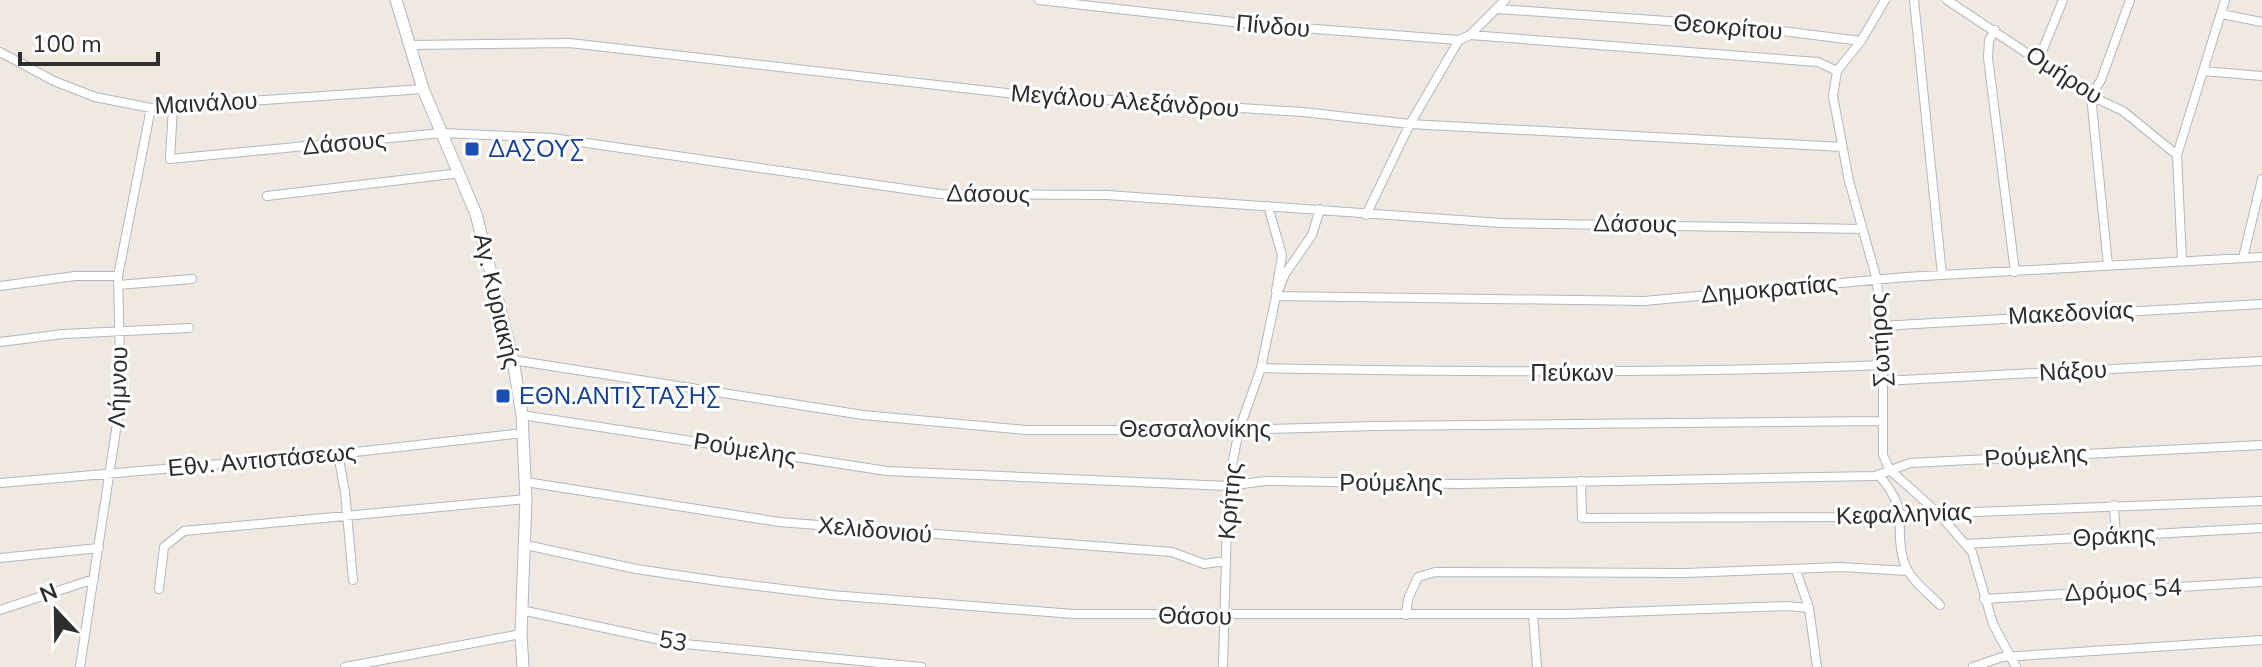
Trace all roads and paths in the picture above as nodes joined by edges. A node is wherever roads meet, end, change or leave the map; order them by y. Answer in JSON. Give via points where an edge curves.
{"nodes":[{"id":1,"x":396,"y":0,"type":"edge"},
{"id":2,"x":1039,"y":0,"type":"edge"},
{"id":3,"x":1505,"y":0,"type":"edge"},
{"id":4,"x":1885,"y":0,"type":"edge"},
{"id":5,"x":1914,"y":0,"type":"edge"},
{"id":6,"x":1947,"y":0,"type":"edge"},
{"id":7,"x":2063,"y":0,"type":"edge"},
{"id":8,"x":2130,"y":0,"type":"edge"},
{"id":9,"x":2225,"y":0,"type":"edge"},
{"id":10,"x":1498,"y":9,"type":"junction"},
{"id":11,"x":2221,"y":14,"type":"junction"},
{"id":12,"x":2262,"y":22,"type":"edge"},
{"id":13,"x":1995,"y":30,"type":"junction"},
{"id":14,"x":1470,"y":35,"type":"junction"},
{"id":15,"x":1459,"y":40,"type":"junction"},
{"id":16,"x":1861,"y":41,"type":"junction"},
{"id":17,"x":410,"y":45,"type":"junction"},
{"id":18,"x":0,"y":52,"type":"edge"},
{"id":19,"x":2039,"y":59,"type":"junction"},
{"id":20,"x":1837,"y":71,"type":"junction"},
{"id":21,"x":2203,"y":71,"type":"junction"},
{"id":22,"x":2262,"y":76,"type":"edge"},
{"id":23,"x":423,"y":89,"type":"junction"},
{"id":24,"x":2091,"y":96,"type":"junction"},
{"id":25,"x":173,"y":107,"type":"junction"},
{"id":26,"x":151,"y":108,"type":"junction"},
{"id":27,"x":1410,"y":124,"type":"junction"},
{"id":28,"x":442,"y":133,"type":"junction"},
{"id":29,"x":1842,"y":147,"type":"junction"},
{"id":30,"x":2177,"y":155,"type":"junction"},
{"id":31,"x":460,"y":173,"type":"junction"},
{"id":32,"x":2262,"y":179,"type":"edge"},
{"id":33,"x":267,"y":196,"type":"dead end"},
{"id":34,"x":1268,"y":206,"type":"junction"},
{"id":35,"x":1320,"y":209,"type":"junction"},
{"id":36,"x":1366,"y":215,"type":"junction"},
{"id":37,"x":1862,"y":229,"type":"junction"},
{"id":38,"x":2262,"y":257,"type":"edge"},
{"id":39,"x":2243,"y":258,"type":"junction"},
{"id":40,"x":2182,"y":260,"type":"junction"},
{"id":41,"x":2108,"y":265,"type":"junction"},
{"id":42,"x":2015,"y":272,"type":"junction"},
{"id":43,"x":1942,"y":275,"type":"junction"},
{"id":44,"x":192,"y":279,"type":"dead end"},
{"id":45,"x":118,"y":280,"type":"junction"},
{"id":46,"x":1877,"y":280,"type":"junction"},
{"id":47,"x":0,"y":286,"type":"edge"},
{"id":48,"x":1276,"y":296,"type":"junction"},
{"id":49,"x":2262,"y":304,"type":"edge"},
{"id":50,"x":1881,"y":326,"type":"junction"},
{"id":51,"x":189,"y":328,"type":"dead end"},
{"id":52,"x":120,"y":332,"type":"junction"},
{"id":53,"x":0,"y":342,"type":"edge"},
{"id":54,"x":513,"y":360,"type":"junction"},
{"id":55,"x":2262,"y":361,"type":"edge"},
{"id":56,"x":1883,"y":365,"type":"junction"},
{"id":57,"x":1261,"y":368,"type":"junction"},
{"id":58,"x":1883,"y":381,"type":"junction"},
{"id":59,"x":522,"y":415,"type":"junction"},
{"id":60,"x":1883,"y":421,"type":"junction"},
{"id":61,"x":1239,"y":430,"type":"junction"},
{"id":62,"x":523,"y":433,"type":"junction"},
{"id":63,"x":2262,"y":445,"type":"edge"},
{"id":64,"x":338,"y":454,"type":"junction"},
{"id":65,"x":1890,"y":470,"type":"junction"},
{"id":66,"x":112,"y":473,"type":"junction"},
{"id":67,"x":1879,"y":475,"type":"junction"},
{"id":68,"x":1581,"y":481,"type":"junction"},
{"id":69,"x":526,"y":482,"type":"junction"},
{"id":70,"x":0,"y":483,"type":"edge"},
{"id":71,"x":1228,"y":486,"type":"junction"},
{"id":72,"x":526,"y":499,"type":"junction"},
{"id":73,"x":2262,"y":501,"type":"edge"},
{"id":74,"x":2114,"y":505,"type":"junction"},
{"id":75,"x":1902,"y":514,"type":"junction"},
{"id":76,"x":1939,"y":514,"type":"junction"},
{"id":77,"x":347,"y":516,"type":"junction"},
{"id":78,"x":2262,"y":528,"type":"edge"},
{"id":79,"x":2116,"y":536,"type":"junction"},
{"id":80,"x":1966,"y":544,"type":"junction"},
{"id":81,"x":526,"y":545,"type":"junction"},
{"id":82,"x":99,"y":548,"type":"junction"},
{"id":83,"x":0,"y":558,"type":"edge"},
{"id":84,"x":1225,"y":561,"type":"junction"},
{"id":85,"x":1796,"y":570,"type":"junction"},
{"id":86,"x":1908,"y":571,"type":"junction"},
{"id":87,"x":94,"y":579,"type":"junction"},
{"id":88,"x":353,"y":580,"type":"dead end"},
{"id":89,"x":2262,"y":582,"type":"edge"},
{"id":90,"x":159,"y":589,"type":"dead end"},
{"id":91,"x":1984,"y":599,"type":"junction"},
{"id":92,"x":1940,"y":605,"type":"dead end"},
{"id":93,"x":1809,"y":608,"type":"junction"},
{"id":94,"x":0,"y":610,"type":"edge"},
{"id":95,"x":521,"y":610,"type":"junction"},
{"id":96,"x":1533,"y":614,"type":"junction"},
{"id":97,"x":1406,"y":615,"type":"junction"},
{"id":98,"x":1224,"y":616,"type":"junction"},
{"id":99,"x":521,"y":634,"type":"junction"},
{"id":100,"x":2262,"y":640,"type":"edge"},
{"id":101,"x":2011,"y":656,"type":"junction"},
{"id":102,"x":80,"y":667,"type":"edge"},
{"id":103,"x":345,"y":667,"type":"edge"},
{"id":104,"x":523,"y":667,"type":"edge"},
{"id":105,"x":921,"y":667,"type":"edge"},
{"id":106,"x":1223,"y":667,"type":"edge"},
{"id":107,"x":1537,"y":667,"type":"edge"},
{"id":108,"x":1817,"y":667,"type":"edge"},
{"id":109,"x":1973,"y":667,"type":"edge"},
{"id":110,"x":2016,"y":667,"type":"edge"}],
"edges":[{"from":1,"to":17,"type":"street","name":"Αγ. Κυριακής"},
{"from":2,"to":15,"type":"street","name":"Πίνδου"},
{"from":3,"to":10,"type":"street"},
{"from":4,"to":16,"type":"street"},
{"from":5,"to":43,"type":"street"},
{"from":6,"to":13,"type":"street","name":"Ομήρου"},
{"from":7,"to":19,"type":"street"},
{"from":8,"to":24,"type":"street"},
{"from":9,"to":11,"type":"street"},
{"from":10,"to":14,"type":"street"},
{"from":10,"to":16,"type":"street","name":"Θεοκρίτου","via":[[1751,27]]},
{"from":11,"to":12,"type":"street"},
{"from":11,"to":21,"type":"street"},
{"from":13,"to":19,"type":"street","name":"Ομήρου"},
{"from":13,"to":42,"type":"street","via":[[1988,58]]},
{"from":14,"to":15,"type":"street"},
{"from":14,"to":20,"type":"street","via":[[1818,62]]},
{"from":15,"to":27,"type":"street"},
{"from":16,"to":20,"type":"street"},
{"from":17,"to":23,"type":"street","name":"Αγ. Κυριακής"},
{"from":17,"to":27,"type":"street","name":"Μεγάλου Αλεξάνδρου","via":[[570,43],[1015,94]]},
{"from":18,"to":26,"type":"street","name":"Μαινάλου","via":[[81,92]]},
{"from":19,"to":24,"type":"street","name":"Ομήρου"},
{"from":20,"to":29,"type":"street","name":"Σωτήρος","via":[[1833,96]]},
{"from":21,"to":22,"type":"street"},
{"from":21,"to":30,"type":"street"},
{"from":23,"to":25,"type":"street","name":"Μαινάλου"},
{"from":23,"to":28,"type":"street","name":"Αγ. Κυριακής"},
{"from":24,"to":30,"type":"street","name":"Ομήρου","via":[[2123,111]]},
{"from":24,"to":41,"type":"street"},
{"from":25,"to":26,"type":"street","name":"Μαινάλου"},
{"from":25,"to":28,"type":"street","name":"Δάσους","via":[[170,159]]},
{"from":26,"to":45,"type":"street","name":"Λήμνου"},
{"from":27,"to":29,"type":"street","name":"Μεγάλου Αλεξάνδρου"},
{"from":27,"to":36,"type":"street"},
{"from":28,"to":31,"type":"street","name":"Αγ. Κυριακής"},
{"from":28,"to":34,"type":"street","name":"Δάσους","via":[[552,138],[940,194],[1107,195]]},
{"from":29,"to":37,"type":"street","name":"Σωτήρος"},
{"from":30,"to":40,"type":"street"},
{"from":31,"to":33,"type":"street"},
{"from":31,"to":54,"type":"street","name":"Αγ. Κυριακής","via":[[476,214]]},
{"from":32,"to":39,"type":"street"},
{"from":34,"to":35,"type":"street","name":"Δάσους"},
{"from":34,"to":48,"type":"street","via":[[1282,255]]},
{"from":35,"to":36,"type":"street","name":"Δάσους"},
{"from":35,"to":48,"type":"street","name":"Κρήτης","via":[[1312,235]]},
{"from":36,"to":37,"type":"street","name":"Δάσους","via":[[1501,223]]},
{"from":37,"to":46,"type":"street","name":"Σωτήρος"},
{"from":38,"to":39,"type":"street","name":"Δημοκρατίας"},
{"from":39,"to":40,"type":"street","name":"Δημοκρατίας"},
{"from":40,"to":41,"type":"street","name":"Δημοκρατίας"},
{"from":41,"to":42,"type":"street","name":"Δημοκρατίας"},
{"from":42,"to":43,"type":"street","name":"Δημοκρατίας"},
{"from":43,"to":46,"type":"street","name":"Δημοκρατίας"},
{"from":44,"to":45,"type":"street"},
{"from":45,"to":47,"type":"street","via":[[75,276]]},
{"from":45,"to":52,"type":"street","name":"Λήμνου"},
{"from":46,"to":48,"type":"street","name":"Δημοκρατίας","via":[[1644,301]]},
{"from":46,"to":50,"type":"street","name":"Σωτήρος"},
{"from":48,"to":57,"type":"street","name":"Κρήτης"},
{"from":49,"to":50,"type":"street","name":"Μακεδονίας"},
{"from":50,"to":56,"type":"street","name":"Σωτήρος"},
{"from":51,"to":52,"type":"street"},
{"from":52,"to":53,"type":"street"},
{"from":52,"to":66,"type":"street","name":"Λήμνου","via":[[121,397]]},
{"from":54,"to":59,"type":"street","name":"Αγ. Κυριακής"},
{"from":54,"to":61,"type":"street","name":"Θεσσαλονίκης","via":[[863,415],[1027,430]]},
{"from":55,"to":58,"type":"street","name":"Νάξου"},
{"from":56,"to":57,"type":"street","name":"Πεύκων","via":[[1532,373]]},
{"from":56,"to":58,"type":"street","name":"Σωτήρος"},
{"from":57,"to":61,"type":"street","name":"Κρήτης"},
{"from":58,"to":60,"type":"street","name":"Σωτήρος"},
{"from":59,"to":62,"type":"street","name":"Αγ. Κυριακής"},
{"from":59,"to":71,"type":"street","name":"Ρούμελης","via":[[887,471]]},
{"from":60,"to":61,"type":"street","name":"Θεσσαλονίκης"},
{"from":60,"to":65,"type":"street","name":"Σωτήρος","via":[[1883,455]]},
{"from":61,"to":71,"type":"street","name":"Κρήτης"},
{"from":62,"to":64,"type":"street","name":"Εθν. Αντιστάσεως"},
{"from":62,"to":69,"type":"street","name":"Αγ. Κυριακής"},
{"from":63,"to":65,"type":"street","name":"Ρούμελης","via":[[1910,463]]},
{"from":64,"to":66,"type":"street","name":"Εθν. Αντιστάσεως"},
{"from":64,"to":77,"type":"street"},
{"from":65,"to":67,"type":"street","name":"Ρούμελης"},
{"from":65,"to":76,"type":"street"},
{"from":66,"to":70,"type":"street","name":"Εθν. Αντιστάσεως"},
{"from":66,"to":82,"type":"street","name":"Λήμνου"},
{"from":67,"to":68,"type":"street","name":"Ρούμελης"},
{"from":67,"to":75,"type":"street"},
{"from":68,"to":71,"type":"street","name":"Ρούμελης","via":[[1265,481]]},
{"from":68,"to":75,"type":"street","name":"Κεφαλληνίας","via":[[1582,518]]},
{"from":69,"to":72,"type":"street","name":"Αγ. Κυριακής"},
{"from":69,"to":84,"type":"street","name":"Χελιδονιού","via":[[779,522],[1172,552],[1204,564]]},
{"from":71,"to":84,"type":"street","name":"Κρήτης"},
{"from":72,"to":77,"type":"street"},
{"from":72,"to":81,"type":"street","name":"Αγ. Κυριακής"},
{"from":73,"to":74,"type":"street","name":"Κεφαλληνίας"},
{"from":74,"to":76,"type":"street","name":"Κεφαλληνίας"},
{"from":74,"to":79,"type":"street"},
{"from":75,"to":76,"type":"street","name":"Κεφαλληνίας"},
{"from":75,"to":86,"type":"street"},
{"from":76,"to":80,"type":"street"},
{"from":77,"to":88,"type":"street"},
{"from":77,"to":90,"type":"street","via":[[176,534],[164,547]]},
{"from":78,"to":79,"type":"street","name":"Θράκης"},
{"from":79,"to":80,"type":"street","name":"Θράκης"},
{"from":80,"to":91,"type":"street","via":[[1976,559]]},
{"from":81,"to":95,"type":"street","name":"Αγ. Κυριακής"},
{"from":81,"to":98,"type":"street","name":"Θάσου","via":[[636,569],[831,595],[1074,614]]},
{"from":82,"to":83,"type":"street"},
{"from":82,"to":87,"type":"street","name":"Λήμνου"},
{"from":84,"to":98,"type":"street","name":"Κρήτης"},
{"from":85,"to":86,"type":"street"},
{"from":85,"to":93,"type":"street"},
{"from":85,"to":97,"type":"street","via":[[1425,573],[1412,587]]},
{"from":86,"to":92,"type":"street"},
{"from":87,"to":94,"type":"street"},
{"from":87,"to":102,"type":"street","name":"Λήμνου"},
{"from":89,"to":91,"type":"street","name":"Δρόμος 54"},
{"from":91,"to":101,"type":"street"},
{"from":93,"to":96,"type":"street","name":"Θάσου"},
{"from":93,"to":108,"type":"street"},
{"from":95,"to":99,"type":"street","name":"Αγ. Κυριακής"},
{"from":95,"to":105,"type":"street","name":"53","via":[[675,643]]},
{"from":96,"to":97,"type":"street","name":"Θάσου"},
{"from":96,"to":107,"type":"street"},
{"from":97,"to":98,"type":"street","name":"Θάσου"},
{"from":98,"to":106,"type":"street","name":"Κρήτης"},
{"from":99,"to":103,"type":"street"},
{"from":99,"to":104,"type":"street","name":"Αγ. Κυριακής"},
{"from":100,"to":101,"type":"street"},
{"from":101,"to":109,"type":"street"},
{"from":101,"to":110,"type":"street"}]}
